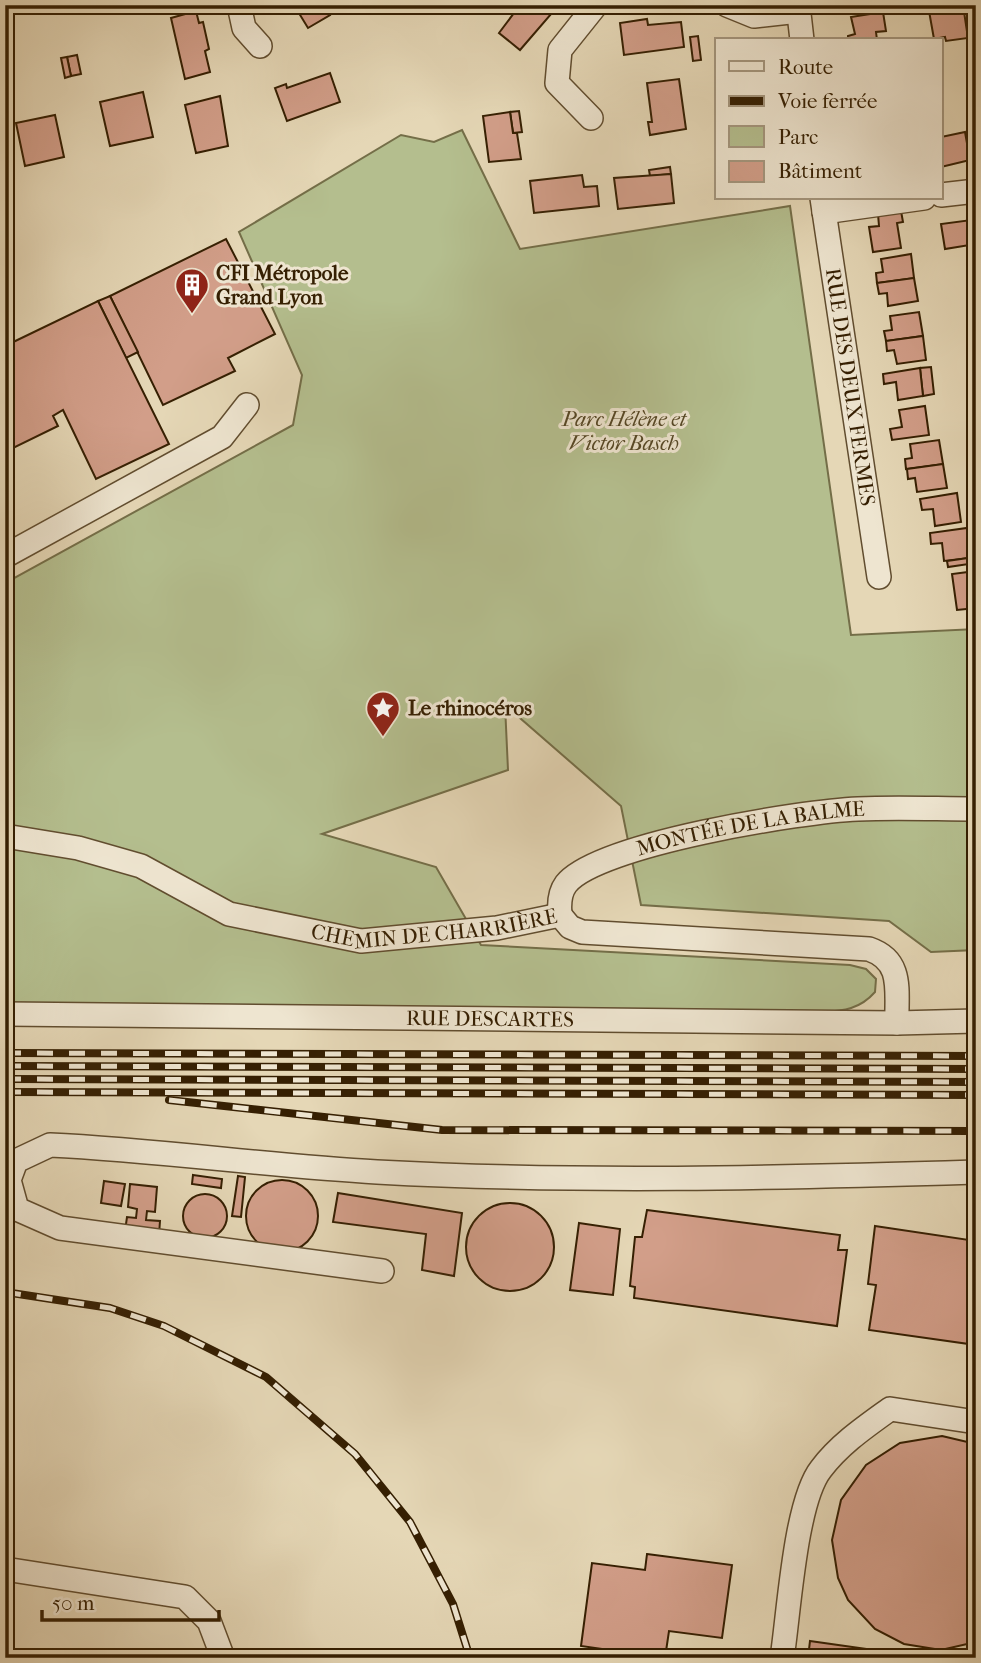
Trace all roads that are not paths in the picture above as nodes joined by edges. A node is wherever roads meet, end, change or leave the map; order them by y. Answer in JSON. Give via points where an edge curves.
{"nodes":[{"id":1,"x":239,"y":5,"type":"edge"},
{"id":2,"x":596,"y":5,"type":"edge"},
{"id":3,"x":727,"y":5,"type":"edge"},
{"id":4,"x":799,"y":8,"type":"edge"},
{"id":5,"x":803,"y":38,"type":"edge"},
{"id":6,"x":260,"y":46,"type":"dead end"},
{"id":7,"x":591,"y":118,"type":"dead end"},
{"id":8,"x":976,"y":191,"type":"edge"},
{"id":9,"x":942,"y":195,"type":"edge"},
{"id":10,"x":895,"y":200,"type":"edge"},
{"id":11,"x":823,"y":205,"type":"edge"},
{"id":12,"x":247,"y":405,"type":"dead end"},
{"id":13,"x":5,"y":556,"type":"edge"},
{"id":14,"x":879,"y":577,"type":"dead end"},
{"id":15,"x":976,"y":809,"type":"edge"},
{"id":16,"x":5,"y":836,"type":"edge"},
{"id":17,"x":560,"y":915,"type":"junction"},
{"id":18,"x":5,"y":1014,"type":"edge"},
{"id":19,"x":976,"y":1021,"type":"edge"},
{"id":20,"x":897,"y":1023,"type":"junction"},
{"id":21,"x":976,"y":1172,"type":"edge"},
{"id":22,"x":383,"y":1271,"type":"dead end"},
{"id":23,"x":976,"y":1422,"type":"edge"},
{"id":24,"x":5,"y":1569,"type":"edge"},
{"id":25,"x":223,"y":1658,"type":"edge"},
{"id":26,"x":782,"y":1658,"type":"edge"}],
"edges":[{"from":1,"to":6,"type":"street","via":[[244,28]]},
{"from":2,"to":7,"type":"street","via":[[560,50],[558,83]]},
{"from":3,"to":4,"type":"street","via":[[754,16]]},
{"from":4,"to":5,"type":"street"},
{"from":8,"to":9,"type":"street"},
{"from":10,"to":11,"type":"street"},
{"from":11,"to":14,"type":"street","name":"RUE DES DEUX FERMES"},
{"from":12,"to":13,"type":"street","via":[[222,437]]},
{"from":15,"to":17,"type":"street","name":"MONTÉE DE LA BALME","via":[[857,808],[758,820],[654,845],[613,857],[579,874],[566,884]]},
{"from":16,"to":17,"type":"street","name":"CHEMIN DE CHARRIÈRE","via":[[78,848],[141,866],[229,914],[361,941],[497,929]]},
{"from":17,"to":20,"type":"street","name":"CHEMIN DE CHARRIÈRE","via":[[582,932],[869,949],[884,954],[894,971]]},
{"from":18,"to":20,"type":"street","name":"RUE DESCARTES"},
{"from":19,"to":20,"type":"street","name":"RUE DESCARTES"},
{"from":21,"to":22,"type":"street","via":[[645,1181],[532,1178],[376,1172],[50,1145],[16,1161],[9,1180],[17,1209],[60,1228]]},
{"from":23,"to":26,"type":"street","via":[[890,1409],[847,1441],[819,1471],[804,1509]]},
{"from":24,"to":25,"type":"street","via":[[185,1597],[209,1621]]}]}
